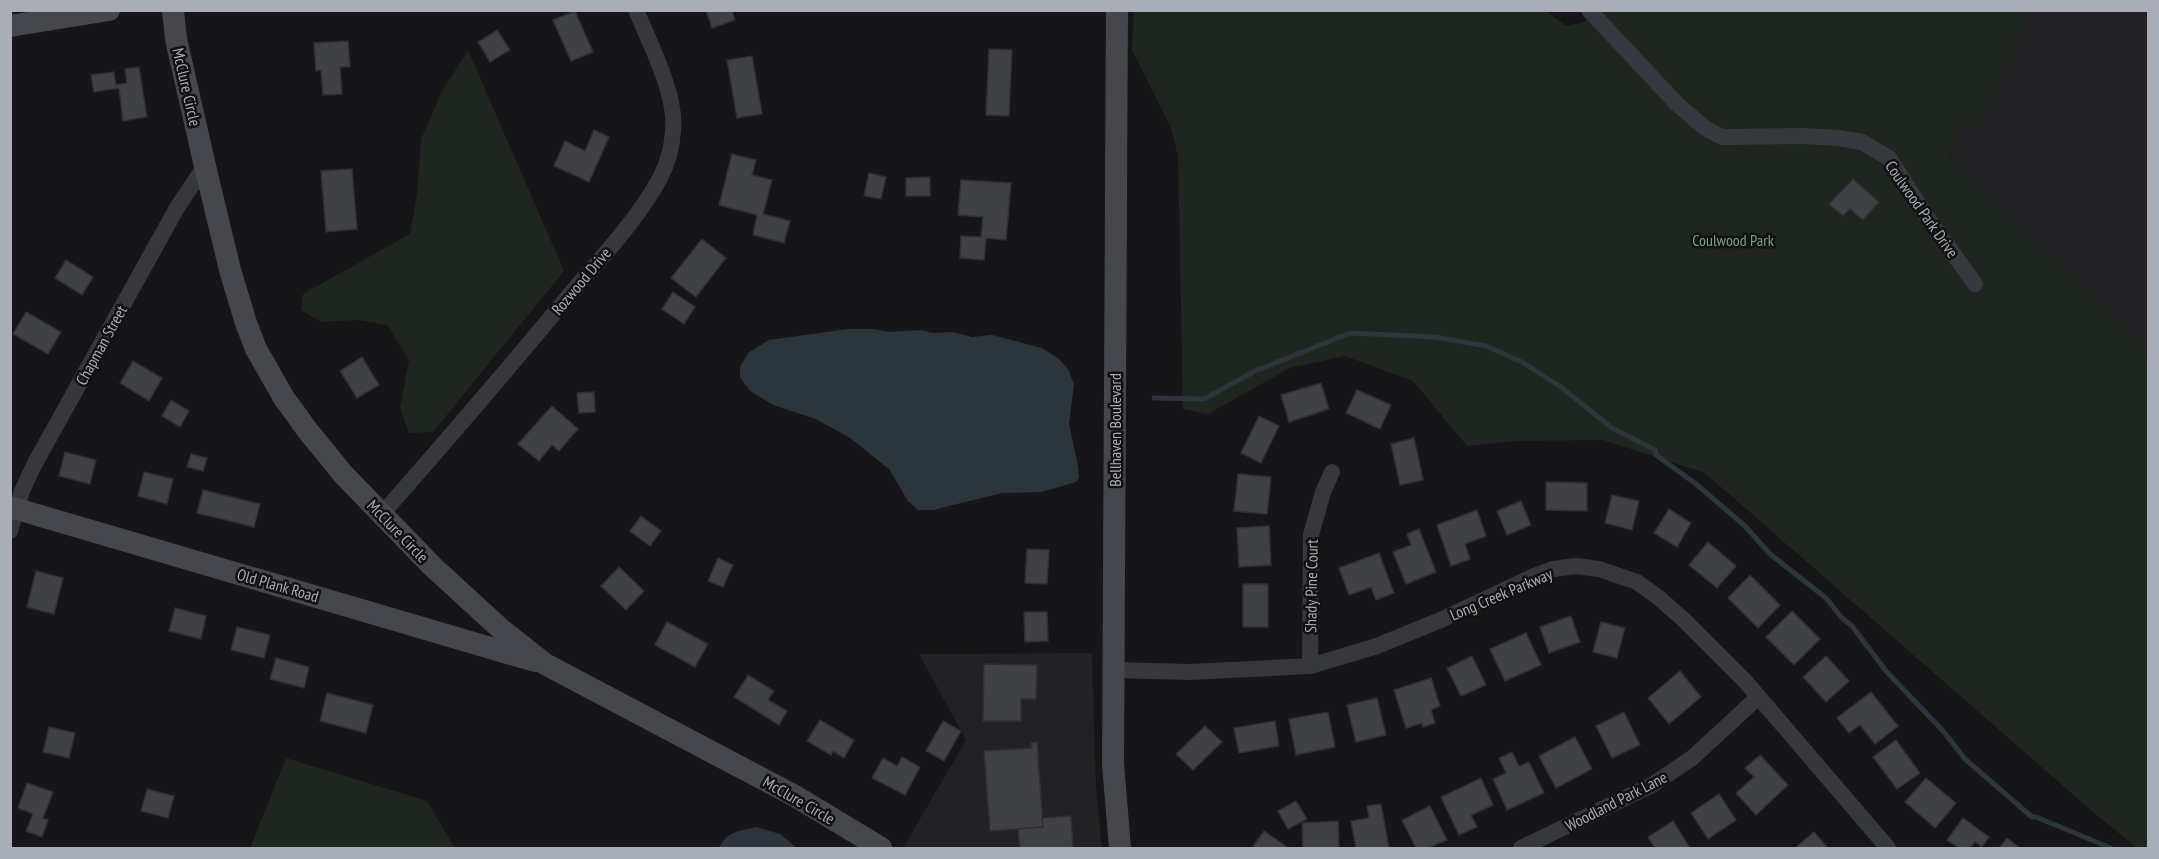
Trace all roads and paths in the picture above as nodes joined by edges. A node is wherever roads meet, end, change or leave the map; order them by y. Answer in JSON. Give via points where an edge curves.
{"nodes":[{"id":1,"x":109,"y":10,"type":"edge"},
{"id":2,"x":173,"y":10,"type":"edge"},
{"id":3,"x":636,"y":10,"type":"edge"},
{"id":4,"x":1117,"y":10,"type":"edge"},
{"id":5,"x":1589,"y":10,"type":"edge"},
{"id":6,"x":10,"y":26,"type":"edge"},
{"id":7,"x":205,"y":166,"type":"junction"},
{"id":8,"x":1975,"y":284,"type":"dead end"},
{"id":9,"x":1332,"y":472,"type":"dead end"},
{"id":10,"x":382,"y":514,"type":"junction"},
{"id":11,"x":12,"y":516,"type":"edge"},
{"id":12,"x":545,"y":664,"type":"junction"},
{"id":13,"x":1310,"y":666,"type":"junction"},
{"id":14,"x":1113,"y":670,"type":"junction"},
{"id":15,"x":1758,"y":697,"type":"junction"},
{"id":16,"x":881,"y":849,"type":"edge"},
{"id":17,"x":1120,"y":849,"type":"edge"},
{"id":18,"x":1521,"y":849,"type":"edge"},
{"id":19,"x":1888,"y":849,"type":"edge"}],
"edges":[{"from":1,"to":6,"type":"street"},
{"from":2,"to":7,"type":"street","name":"McClure Circle"},
{"from":3,"to":10,"type":"street","name":"Rozwood Drive","via":[[670,94],[674,115],[670,152],[660,177],[593,267]]},
{"from":4,"to":14,"type":"street","name":"Bellhaven Boulevard"},
{"from":5,"to":8,"type":"street","name":"Coulwood Park Drive","via":[[1678,105],[1722,137],[1838,138],[1862,142],[1889,158]]},
{"from":7,"to":10,"type":"street","name":"McClure Circle","via":[[230,270],[256,349],[308,431]]},
{"from":7,"to":11,"type":"street","name":"Chapman Street","via":[[178,206],[40,455]]},
{"from":9,"to":13,"type":"street","name":"Shady Pine Court","via":[[1311,535]]},
{"from":10,"to":12,"type":"street","name":"McClure Circle","via":[[432,566]]},
{"from":11,"to":12,"type":"street","name":"Old Plank Road"},
{"from":12,"to":16,"type":"street","name":"McClure Circle","via":[[795,796]]},
{"from":13,"to":14,"type":"street","name":"Long Creek Parkway","via":[[1190,672]]},
{"from":13,"to":15,"type":"street","name":"Long Creek Parkway","via":[[1377,646],[1534,576],[1576,566],[1637,582],[1659,598]]},
{"from":14,"to":17,"type":"street","name":"Bellhaven Boulevard","via":[[1113,764]]},
{"from":15,"to":18,"type":"street","name":"Woodland Park Lane","via":[[1692,758],[1652,785]]},
{"from":15,"to":19,"type":"street","name":"Long Creek Parkway"}]}
